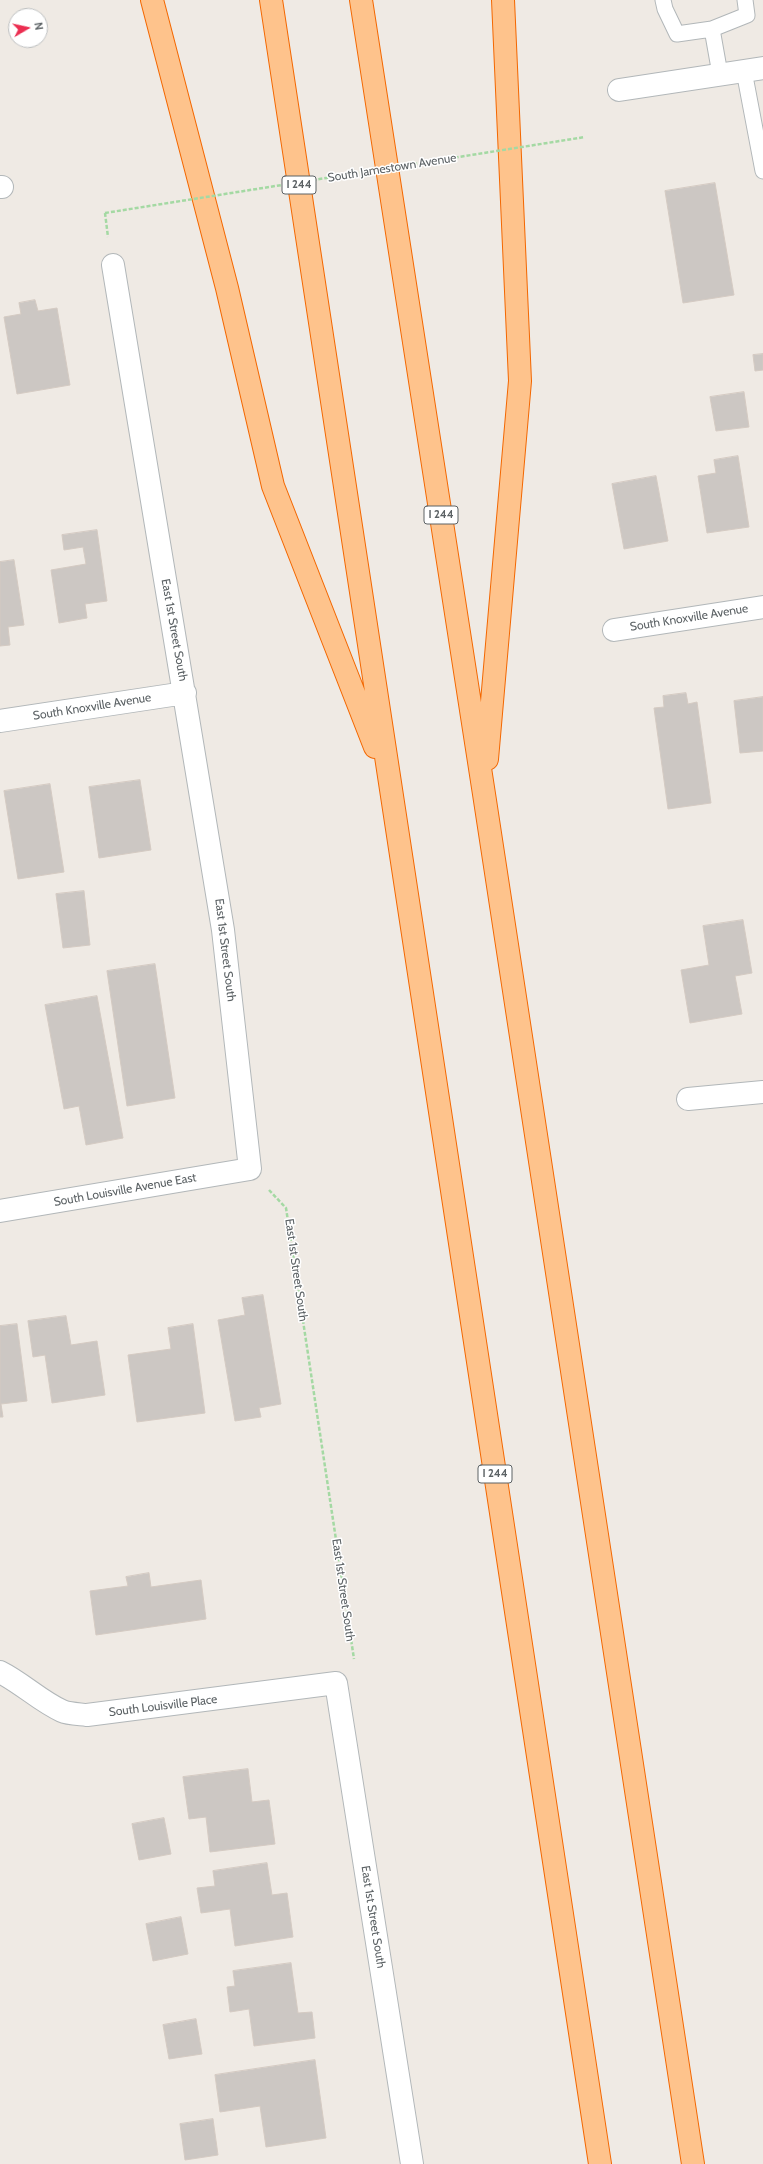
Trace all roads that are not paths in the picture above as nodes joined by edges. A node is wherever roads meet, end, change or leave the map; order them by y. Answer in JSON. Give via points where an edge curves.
{"nodes":[{"id":1,"x":152,"y":0,"type":"edge"},
{"id":2,"x":271,"y":0,"type":"edge"},
{"id":3,"x":361,"y":0,"type":"edge"},
{"id":4,"x":503,"y":0,"type":"edge"},
{"id":5,"x":663,"y":0,"type":"edge"},
{"id":6,"x":745,"y":0,"type":"edge"},
{"id":7,"x":712,"y":29,"type":"junction"},
{"id":8,"x":753,"y":70,"type":"edge"},
{"id":9,"x":720,"y":74,"type":"junction"},
{"id":10,"x":619,"y":90,"type":"dead end"},
{"id":11,"x":763,"y":171,"type":"edge"},
{"id":12,"x":113,"y":265,"type":"dead end"},
{"id":13,"x":763,"y":607,"type":"edge"},
{"id":14,"x":614,"y":630,"type":"dead end"},
{"id":15,"x":185,"y":693,"type":"junction"},
{"id":16,"x":0,"y":721,"type":"edge"},
{"id":17,"x":390,"y":784,"type":"junction"},
{"id":18,"x":484,"y":794,"type":"junction"},
{"id":19,"x":763,"y":1092,"type":"edge"},
{"id":20,"x":688,"y":1099,"type":"dead end"},
{"id":21,"x":250,"y":1169,"type":"joint"},
{"id":22,"x":0,"y":1211,"type":"edge"},
{"id":23,"x":0,"y":1672,"type":"edge"},
{"id":24,"x":336,"y":1683,"type":"joint"},
{"id":25,"x":412,"y":2164,"type":"edge"},
{"id":26,"x":600,"y":2164,"type":"edge"},
{"id":27,"x":693,"y":2164,"type":"edge"}],
"edges":[{"from":1,"to":17,"type":"highway","via":[[225,281],[273,486]]},
{"from":2,"to":17,"type":"highway","number":"I 244"},
{"from":3,"to":18,"type":"highway","number":"I 244"},
{"from":4,"to":18,"type":"highway","via":[[520,381]]},
{"from":5,"to":7,"type":"lane","via":[[677,34]]},
{"from":6,"to":7,"type":"lane","via":[[747,15]]},
{"from":7,"to":9,"type":"lane"},
{"from":8,"to":9,"type":"street"},
{"from":8,"to":11,"type":"lane"},
{"from":9,"to":10,"type":"street"},
{"from":12,"to":15,"type":"street","name":"East 1st Street South"},
{"from":13,"to":14,"type":"street","name":"South Knoxville Avenue"},
{"from":15,"to":16,"type":"street","name":"South Knoxville Avenue"},
{"from":15,"to":21,"type":"street","name":"East 1st Street South","via":[[223,930]]},
{"from":17,"to":26,"type":"highway","number":"I 244"},
{"from":18,"to":27,"type":"highway","number":"I 244"},
{"from":19,"to":20,"type":"street"},
{"from":21,"to":22,"type":"street","name":"South Louisville Avenue East"},
{"from":23,"to":24,"type":"street","name":"South Louisville Place","via":[[63,1711],[87,1715]]},
{"from":24,"to":25,"type":"street","name":"East 1st Street South"}]}
